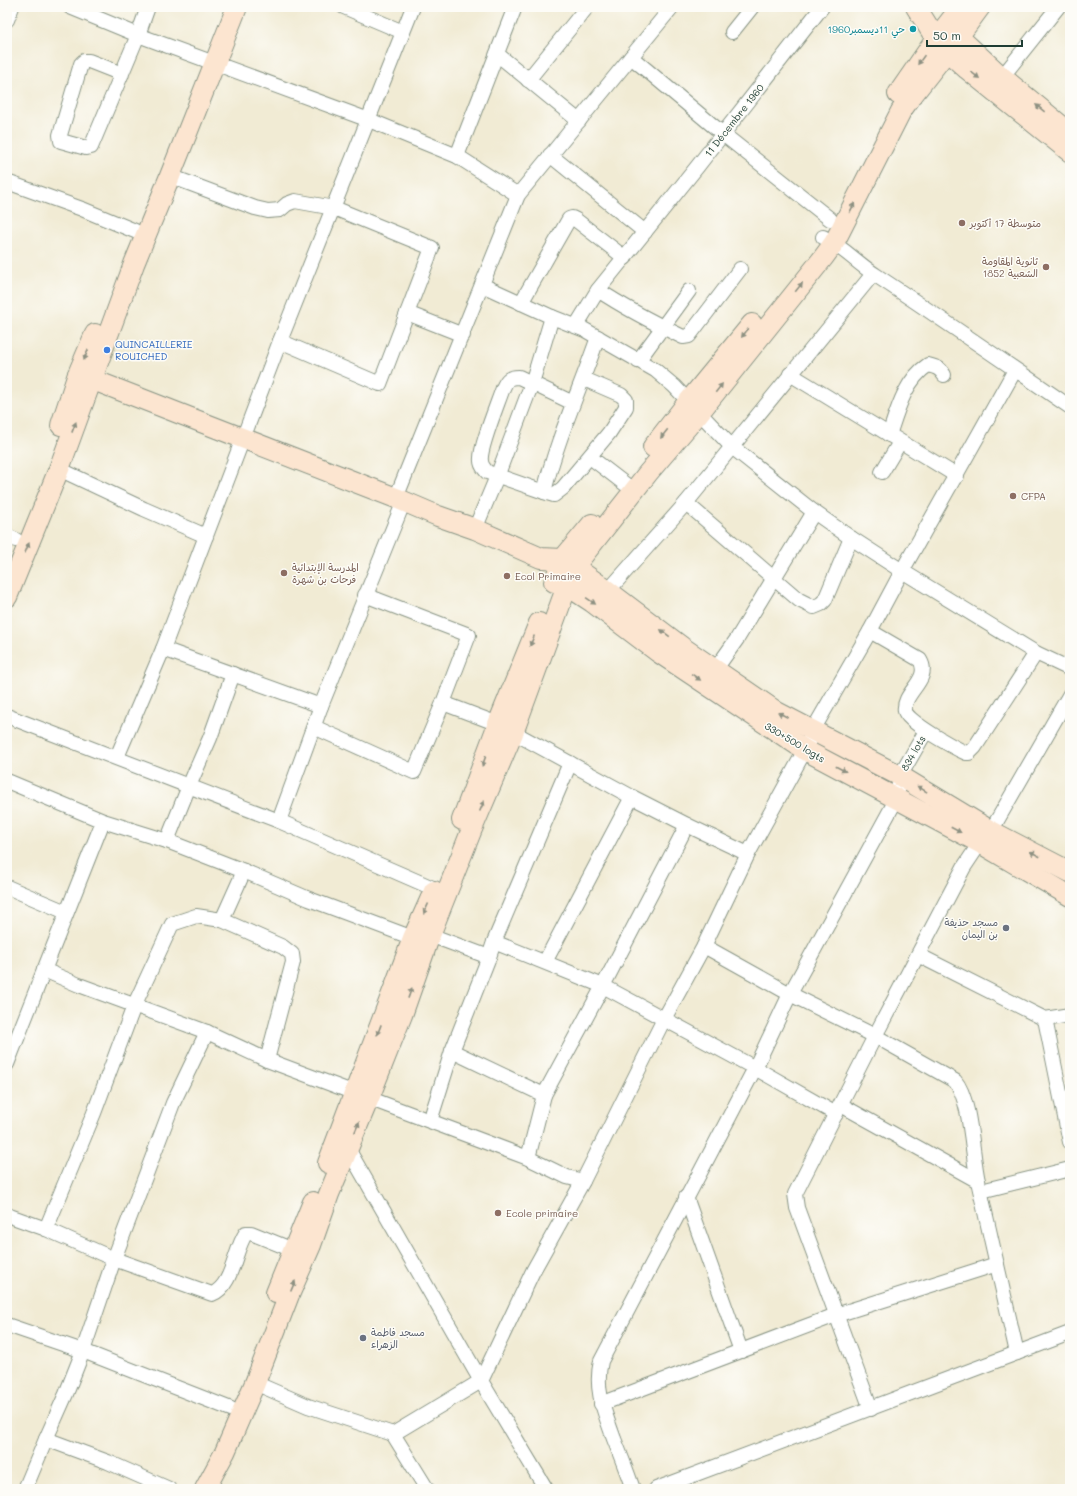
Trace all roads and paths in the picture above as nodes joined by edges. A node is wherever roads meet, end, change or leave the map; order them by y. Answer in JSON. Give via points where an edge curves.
{"nodes":[{"id":1,"x":12,"y":7,"type":"edge"},
{"id":2,"x":70,"y":7,"type":"edge"},
{"id":3,"x":148,"y":7,"type":"edge"},
{"id":4,"x":226,"y":7,"type":"edge"},
{"id":5,"x":237,"y":7,"type":"edge"},
{"id":6,"x":344,"y":7,"type":"edge"},
{"id":7,"x":413,"y":7,"type":"edge"},
{"id":8,"x":515,"y":7,"type":"edge"},
{"id":9,"x":587,"y":7,"type":"edge"},
{"id":10,"x":672,"y":7,"type":"edge"},
{"id":11,"x":752,"y":7,"type":"edge"},
{"id":12,"x":822,"y":7,"type":"edge"},
{"id":13,"x":961,"y":7,"type":"edge"},
{"id":14,"x":980,"y":7,"type":"edge"},
{"id":15,"x":1058,"y":7,"type":"edge"},
{"id":16,"x":916,"y":8,"type":"edge"},
{"id":17,"x":7,"y":20,"type":"edge"},
{"id":18,"x":403,"y":32,"type":"junction"},
{"id":19,"x":732,"y":32,"type":"dead end"},
{"id":20,"x":138,"y":35,"type":"junction"},
{"id":21,"x":947,"y":38,"type":"junction"},
{"id":22,"x":497,"y":54,"type":"junction"},
{"id":23,"x":631,"y":57,"type":"junction"},
{"id":24,"x":209,"y":61,"type":"junction"},
{"id":25,"x":122,"y":74,"type":"junction"},
{"id":26,"x":1002,"y":77,"type":"junction"},
{"id":27,"x":528,"y":80,"type":"junction"},
{"id":28,"x":369,"y":120,"type":"junction"},
{"id":29,"x":579,"y":121,"type":"junction"},
{"id":30,"x":1070,"y":133,"type":"edge"},
{"id":31,"x":723,"y":134,"type":"junction"},
{"id":32,"x":1070,"y":152,"type":"edge"},
{"id":33,"x":550,"y":155,"type":"junction"},
{"id":34,"x":457,"y":156,"type":"junction"},
{"id":35,"x":170,"y":176,"type":"junction"},
{"id":36,"x":7,"y":182,"type":"edge"},
{"id":37,"x":518,"y":195,"type":"junction"},
{"id":38,"x":334,"y":208,"type":"junction"},
{"id":39,"x":135,"y":231,"type":"junction"},
{"id":40,"x":645,"y":232,"type":"junction"},
{"id":41,"x":829,"y":233,"type":"junction"},
{"id":42,"x":625,"y":258,"type":"junction"},
{"id":43,"x":740,"y":269,"type":"dead end"},
{"id":44,"x":873,"y":274,"type":"junction"},
{"id":45,"x":482,"y":285,"type":"junction"},
{"id":46,"x":598,"y":290,"type":"junction"},
{"id":47,"x":689,"y":291,"type":"dead end"},
{"id":48,"x":521,"y":303,"type":"junction"},
{"id":49,"x":408,"y":313,"type":"junction"},
{"id":50,"x":552,"y":317,"type":"junction"},
{"id":51,"x":576,"y":326,"type":"junction"},
{"id":52,"x":663,"y":327,"type":"junction"},
{"id":53,"x":463,"y":335,"type":"junction"},
{"id":54,"x":598,"y":337,"type":"junction"},
{"id":55,"x":280,"y":341,"type":"junction"},
{"id":56,"x":638,"y":361,"type":"junction"},
{"id":57,"x":1015,"y":370,"type":"junction"},
{"id":58,"x":790,"y":374,"type":"junction"},
{"id":59,"x":944,"y":375,"type":"dead end"},
{"id":60,"x":85,"y":377,"type":"junction"},
{"id":61,"x":584,"y":379,"type":"junction"},
{"id":62,"x":532,"y":383,"type":"junction"},
{"id":63,"x":573,"y":404,"type":"junction"},
{"id":64,"x":1070,"y":407,"type":"edge"},
{"id":65,"x":694,"y":408,"type":"junction"},
{"id":66,"x":243,"y":438,"type":"junction"},
{"id":67,"x":895,"y":438,"type":"junction"},
{"id":68,"x":732,"y":447,"type":"junction"},
{"id":69,"x":590,"y":457,"type":"junction"},
{"id":70,"x":58,"y":469,"type":"junction"},
{"id":71,"x":882,"y":472,"type":"dead end"},
{"id":72,"x":498,"y":474,"type":"junction"},
{"id":73,"x":957,"y":476,"type":"junction"},
{"id":74,"x":625,"y":484,"type":"junction"},
{"id":75,"x":544,"y":492,"type":"junction"},
{"id":76,"x":400,"y":499,"type":"junction"},
{"id":77,"x":686,"y":503,"type":"junction"},
{"id":78,"x":814,"y":512,"type":"junction"},
{"id":79,"x":475,"y":529,"type":"junction"},
{"id":80,"x":206,"y":536,"type":"junction"},
{"id":81,"x":11,"y":538,"type":"edge"},
{"id":82,"x":851,"y":538,"type":"junction"},
{"id":83,"x":7,"y":563,"type":"edge"},
{"id":84,"x":902,"y":571,"type":"junction"},
{"id":85,"x":565,"y":572,"type":"junction"},
{"id":86,"x":772,"y":579,"type":"junction"},
{"id":87,"x":608,"y":591,"type":"junction"},
{"id":88,"x":366,"y":595,"type":"junction"},
{"id":89,"x":7,"y":597,"type":"edge"},
{"id":90,"x":870,"y":631,"type":"junction"},
{"id":91,"x":163,"y":649,"type":"junction"},
{"id":92,"x":1036,"y":653,"type":"junction"},
{"id":93,"x":721,"y":663,"type":"junction"},
{"id":94,"x":1070,"y":669,"type":"edge"},
{"id":95,"x":233,"y":674,"type":"junction"},
{"id":96,"x":1070,"y":694,"type":"edge"},
{"id":97,"x":443,"y":703,"type":"junction"},
{"id":98,"x":321,"y":706,"type":"junction"},
{"id":99,"x":7,"y":716,"type":"edge"},
{"id":100,"x":314,"y":727,"type":"junction"},
{"id":101,"x":505,"y":728,"type":"junction"},
{"id":102,"x":813,"y":730,"type":"junction"},
{"id":103,"x":926,"y":731,"type":"junction"},
{"id":104,"x":805,"y":750,"type":"junction"},
{"id":105,"x":117,"y":757,"type":"junction"},
{"id":106,"x":570,"y":763,"type":"junction"},
{"id":107,"x":900,"y":776,"type":"junction"},
{"id":108,"x":7,"y":781,"type":"edge"},
{"id":109,"x":189,"y":786,"type":"junction"},
{"id":110,"x":632,"y":797,"type":"junction"},
{"id":111,"x":897,"y":798,"type":"junction"},
{"id":112,"x":279,"y":821,"type":"junction"},
{"id":113,"x":103,"y":822,"type":"junction"},
{"id":114,"x":687,"y":825,"type":"junction"},
{"id":115,"x":985,"y":837,"type":"junction"},
{"id":116,"x":166,"y":841,"type":"junction"},
{"id":117,"x":748,"y":854,"type":"junction"},
{"id":118,"x":244,"y":871,"type":"junction"},
{"id":119,"x":1070,"y":872,"type":"edge"},
{"id":120,"x":7,"y":887,"type":"edge"},
{"id":121,"x":435,"y":889,"type":"junction"},
{"id":122,"x":1070,"y":896,"type":"edge"},
{"id":123,"x":66,"y":912,"type":"junction"},
{"id":124,"x":222,"y":920,"type":"junction"},
{"id":125,"x":422,"y":937,"type":"junction"},
{"id":126,"x":494,"y":942,"type":"junction"},
{"id":127,"x":704,"y":946,"type":"junction"},
{"id":128,"x":918,"y":956,"type":"junction"},
{"id":129,"x":490,"y":957,"type":"junction"},
{"id":130,"x":545,"y":962,"type":"junction"},
{"id":131,"x":44,"y":970,"type":"junction"},
{"id":132,"x":603,"y":986,"type":"junction"},
{"id":133,"x":790,"y":994,"type":"junction"},
{"id":134,"x":134,"y":1006,"type":"junction"},
{"id":135,"x":1070,"y":1015,"type":"edge"},
{"id":136,"x":664,"y":1019,"type":"junction"},
{"id":137,"x":1044,"y":1019,"type":"junction"},
{"id":138,"x":13,"y":1030,"type":"edge"},
{"id":139,"x":207,"y":1032,"type":"junction"},
{"id":140,"x":875,"y":1036,"type":"junction"},
{"id":141,"x":452,"y":1051,"type":"junction"},
{"id":142,"x":267,"y":1060,"type":"junction"},
{"id":143,"x":7,"y":1064,"type":"edge"},
{"id":144,"x":755,"y":1068,"type":"junction"},
{"id":145,"x":362,"y":1095,"type":"junction"},
{"id":146,"x":544,"y":1095,"type":"junction"},
{"id":147,"x":839,"y":1110,"type":"junction"},
{"id":148,"x":430,"y":1121,"type":"junction"},
{"id":149,"x":1070,"y":1142,"type":"edge"},
{"id":150,"x":348,"y":1149,"type":"junction"},
{"id":151,"x":528,"y":1158,"type":"junction"},
{"id":152,"x":1070,"y":1169,"type":"edge"},
{"id":153,"x":583,"y":1181,"type":"junction"},
{"id":154,"x":979,"y":1186,"type":"junction"},
{"id":155,"x":686,"y":1197,"type":"junction"},
{"id":156,"x":7,"y":1215,"type":"edge"},
{"id":157,"x":46,"y":1228,"type":"junction"},
{"id":158,"x":300,"y":1244,"type":"junction"},
{"id":159,"x":114,"y":1259,"type":"junction"},
{"id":160,"x":997,"y":1264,"type":"junction"},
{"id":161,"x":836,"y":1315,"type":"junction"},
{"id":162,"x":8,"y":1327,"type":"edge"},
{"id":163,"x":1070,"y":1333,"type":"edge"},
{"id":164,"x":83,"y":1351,"type":"junction"},
{"id":165,"x":742,"y":1351,"type":"junction"},
{"id":166,"x":1017,"y":1353,"type":"junction"},
{"id":167,"x":481,"y":1381,"type":"junction"},
{"id":168,"x":255,"y":1383,"type":"junction"},
{"id":169,"x":601,"y":1404,"type":"junction"},
{"id":170,"x":231,"y":1409,"type":"junction"},
{"id":171,"x":870,"y":1409,"type":"junction"},
{"id":172,"x":393,"y":1434,"type":"junction"},
{"id":173,"x":46,"y":1439,"type":"junction"},
{"id":174,"x":25,"y":1489,"type":"edge"},
{"id":175,"x":169,"y":1489,"type":"edge"},
{"id":176,"x":195,"y":1489,"type":"edge"},
{"id":177,"x":205,"y":1489,"type":"edge"},
{"id":178,"x":427,"y":1489,"type":"edge"},
{"id":179,"x":546,"y":1489,"type":"edge"},
{"id":180,"x":633,"y":1489,"type":"edge"},
{"id":181,"x":656,"y":1489,"type":"edge"}],
"edges":[{"from":1,"to":17,"type":"street"},
{"from":2,"to":20,"type":"street"},
{"from":3,"to":20,"type":"street"},
{"from":4,"to":24,"type":"street"},
{"from":5,"to":24,"type":"street"},
{"from":6,"to":18,"type":"street"},
{"from":7,"to":18,"type":"street"},
{"from":8,"to":22,"type":"street"},
{"from":9,"to":27,"type":"street"},
{"from":10,"to":23,"type":"street"},
{"from":11,"to":19,"type":"street"},
{"from":12,"to":31,"type":"street","name":"11 Décembre 1960"},
{"from":13,"to":21,"type":"street"},
{"from":14,"to":21,"type":"street"},
{"from":15,"to":26,"type":"street"},
{"from":16,"to":21,"type":"street"},
{"from":18,"to":28,"type":"street"},
{"from":20,"to":24,"type":"street"},
{"from":20,"to":25,"type":"street"},
{"from":21,"to":26,"type":"street"},
{"from":21,"to":32,"type":"street","one_way":true,"via":[[967,69]]},
{"from":21,"to":41,"type":"street"},
{"from":22,"to":27,"type":"street"},
{"from":22,"to":34,"type":"street"},
{"from":23,"to":29,"type":"street"},
{"from":23,"to":31,"type":"street"},
{"from":24,"to":28,"type":"street"},
{"from":24,"to":35,"type":"street"},
{"from":24,"to":39,"type":"street","via":[[194,90]]},
{"from":25,"to":25,"type":"street","via":[[91,147],[86,148],[61,140],[60,135],[81,64],[89,61]]},
{"from":30,"to":26,"type":"street","one_way":true},
{"from":27,"to":29,"type":"street"},
{"from":28,"to":34,"type":"street"},
{"from":28,"to":38,"type":"street"},
{"from":29,"to":33,"type":"street"},
{"from":31,"to":40,"type":"street","name":"11 Décembre 1960"},
{"from":31,"to":41,"type":"street"},
{"from":33,"to":37,"type":"street"},
{"from":33,"to":40,"type":"street"},
{"from":34,"to":37,"type":"street"},
{"from":35,"to":38,"type":"street","via":[[268,211],[280,210],[295,201]]},
{"from":35,"to":60,"type":"street"},
{"from":36,"to":39,"type":"street"},
{"from":37,"to":45,"type":"street"},
{"from":38,"to":49,"type":"street","via":[[432,248]]},
{"from":38,"to":55,"type":"street"},
{"from":39,"to":60,"type":"street","one_way":true},
{"from":40,"to":42,"type":"street","name":"11 Décembre 1960"},
{"from":41,"to":44,"type":"street"},
{"from":41,"to":65,"type":"street","via":[[823,258]]},
{"from":42,"to":46,"type":"street","name":"11 Décembre 1960"},
{"from":42,"to":48,"type":"street","via":[[576,220],[569,219]]},
{"from":43,"to":52,"type":"street","via":[[689,336],[683,337]]},
{"from":44,"to":57,"type":"street","via":[[936,314]]},
{"from":44,"to":58,"type":"street"},
{"from":45,"to":48,"type":"street"},
{"from":45,"to":53,"type":"street"},
{"from":46,"to":51,"type":"street","name":"11 Décembre 1960"},
{"from":46,"to":52,"type":"street"},
{"from":47,"to":52,"type":"street"},
{"from":48,"to":50,"type":"street"},
{"from":49,"to":53,"type":"street"},
{"from":49,"to":55,"type":"street","via":[[380,384]]},
{"from":50,"to":51,"type":"street"},
{"from":50,"to":62,"type":"street"},
{"from":51,"to":54,"type":"street"},
{"from":52,"to":56,"type":"street"},
{"from":53,"to":76,"type":"street"},
{"from":54,"to":56,"type":"street"},
{"from":54,"to":61,"type":"street"},
{"from":55,"to":66,"type":"street"},
{"from":56,"to":65,"type":"street","via":[[674,386]]},
{"from":57,"to":64,"type":"street"},
{"from":57,"to":73,"type":"street"},
{"from":58,"to":67,"type":"street"},
{"from":58,"to":68,"type":"street"},
{"from":59,"to":67,"type":"street","via":[[937,367],[928,365],[922,369],[901,399]]},
{"from":60,"to":66,"type":"street"},
{"from":70,"to":60,"type":"street","one_way":true},
{"from":60,"to":81,"type":"street","via":[[61,424]]},
{"from":61,"to":63,"type":"street"},
{"from":61,"to":69,"type":"street","via":[[621,395],[626,400],[622,416]]},
{"from":62,"to":63,"type":"street"},
{"from":62,"to":72,"type":"street"},
{"from":62,"to":72,"type":"street","via":[[519,377],[511,377],[503,388],[480,459],[487,472]]},
{"from":63,"to":75,"type":"street"},
{"from":65,"to":68,"type":"street"},
{"from":65,"to":74,"type":"street","one_way":true},
{"from":65,"to":85,"type":"street","via":[[648,473]]},
{"from":66,"to":76,"type":"street"},
{"from":66,"to":80,"type":"street"},
{"from":67,"to":71,"type":"street"},
{"from":67,"to":73,"type":"street"},
{"from":68,"to":77,"type":"street"},
{"from":68,"to":78,"type":"street"},
{"from":69,"to":74,"type":"street"},
{"from":69,"to":75,"type":"street","via":[[554,495]]},
{"from":70,"to":80,"type":"street"},
{"from":89,"to":70,"type":"street","one_way":true},
{"from":72,"to":75,"type":"street"},
{"from":72,"to":79,"type":"street"},
{"from":73,"to":84,"type":"street"},
{"from":74,"to":85,"type":"street","via":[[571,547]]},
{"from":76,"to":79,"type":"street"},
{"from":76,"to":88,"type":"street"},
{"from":77,"to":86,"type":"street"},
{"from":77,"to":87,"type":"street"},
{"from":78,"to":82,"type":"street"},
{"from":78,"to":86,"type":"street"},
{"from":79,"to":85,"type":"street","name":"330+500 logts","via":[[541,558],[548,569]]},
{"from":80,"to":91,"type":"street"},
{"from":81,"to":83,"type":"street"},
{"from":82,"to":84,"type":"street"},
{"from":82,"to":86,"type":"street","via":[[825,600],[818,605],[811,606],[798,600]]},
{"from":84,"to":90,"type":"street"},
{"from":84,"to":92,"type":"street"},
{"from":85,"to":87,"type":"street"},
{"from":85,"to":101,"type":"street","via":[[543,614]]},
{"from":85,"to":104,"type":"street","name":"330+500 logts","one_way":true,"via":[[658,652]]},
{"from":86,"to":93,"type":"street"},
{"from":93,"to":87,"type":"street","one_way":true,"via":[[682,647]]},
{"from":88,"to":97,"type":"street","via":[[469,635]]},
{"from":88,"to":98,"type":"street"},
{"from":90,"to":102,"type":"street"},
{"from":90,"to":103,"type":"street","via":[[922,663],[922,675],[906,703],[905,711]]},
{"from":91,"to":95,"type":"street"},
{"from":91,"to":105,"type":"street"},
{"from":92,"to":94,"type":"street"},
{"from":92,"to":103,"type":"street","via":[[968,753]]},
{"from":102,"to":93,"type":"street","one_way":true,"via":[[777,712]]},
{"from":95,"to":98,"type":"street"},
{"from":95,"to":109,"type":"street"},
{"from":96,"to":115,"type":"street"},
{"from":97,"to":100,"type":"street","via":[[414,772]]},
{"from":97,"to":101,"type":"street"},
{"from":98,"to":100,"type":"street"},
{"from":99,"to":105,"type":"street"},
{"from":100,"to":112,"type":"street"},
{"from":101,"to":106,"type":"street"},
{"from":101,"to":121,"type":"street","one_way":true},
{"from":125,"to":101,"type":"street","one_way":true,"via":[[472,829]]},
{"from":102,"to":104,"type":"street"},
{"from":102,"to":107,"type":"street"},
{"from":103,"to":107,"type":"street","name":"834 lots"},
{"from":104,"to":111,"type":"street","name":"330+500 logts","one_way":true},
{"from":104,"to":117,"type":"street"},
{"from":105,"to":109,"type":"street"},
{"from":106,"to":110,"type":"street"},
{"from":106,"to":126,"type":"street"},
{"from":107,"to":111,"type":"street"},
{"from":115,"to":107,"type":"street","one_way":true},
{"from":108,"to":113,"type":"street"},
{"from":109,"to":112,"type":"street"},
{"from":109,"to":116,"type":"street"},
{"from":110,"to":114,"type":"street"},
{"from":110,"to":130,"type":"street"},
{"from":111,"to":115,"type":"street","name":"330+500 logts","one_way":true},
{"from":111,"to":133,"type":"street"},
{"from":112,"to":121,"type":"street"},
{"from":113,"to":116,"type":"street"},
{"from":113,"to":123,"type":"street"},
{"from":114,"to":117,"type":"street"},
{"from":114,"to":132,"type":"street"},
{"from":119,"to":115,"type":"street","one_way":true},
{"from":115,"to":122,"type":"street","name":"330+500 logts"},
{"from":115,"to":128,"type":"street","via":[[964,867]]},
{"from":116,"to":118,"type":"street"},
{"from":117,"to":127,"type":"street"},
{"from":118,"to":124,"type":"street"},
{"from":118,"to":125,"type":"street","via":[[309,899]]},
{"from":120,"to":123,"type":"street"},
{"from":121,"to":125,"type":"street","one_way":true},
{"from":123,"to":131,"type":"street"},
{"from":124,"to":134,"type":"street","via":[[196,916],[172,924]]},
{"from":124,"to":142,"type":"street","via":[[292,954],[293,962]]},
{"from":125,"to":129,"type":"street"},
{"from":125,"to":145,"type":"street"},
{"from":126,"to":129,"type":"street"},
{"from":126,"to":130,"type":"street"},
{"from":127,"to":133,"type":"street"},
{"from":127,"to":136,"type":"street"},
{"from":128,"to":137,"type":"street"},
{"from":128,"to":140,"type":"street"},
{"from":129,"to":141,"type":"street"},
{"from":130,"to":132,"type":"street"},
{"from":131,"to":134,"type":"street"},
{"from":131,"to":138,"type":"street"},
{"from":132,"to":136,"type":"street"},
{"from":132,"to":146,"type":"street"},
{"from":133,"to":140,"type":"street"},
{"from":133,"to":144,"type":"street"},
{"from":134,"to":139,"type":"street"},
{"from":134,"to":157,"type":"street","via":[[94,1113]]},
{"from":135,"to":137,"type":"street"},
{"from":136,"to":144,"type":"street"},
{"from":136,"to":153,"type":"street"},
{"from":137,"to":149,"type":"street"},
{"from":138,"to":143,"type":"street"},
{"from":139,"to":142,"type":"street"},
{"from":139,"to":159,"type":"street","via":[[173,1103]]},
{"from":140,"to":147,"type":"street"},
{"from":140,"to":154,"type":"street","via":[[944,1074],[959,1086],[965,1100]]},
{"from":141,"to":146,"type":"street"},
{"from":141,"to":148,"type":"street"},
{"from":142,"to":145,"type":"street"},
{"from":144,"to":147,"type":"street"},
{"from":144,"to":155,"type":"street"},
{"from":145,"to":148,"type":"street"},
{"from":150,"to":145,"type":"street","one_way":true},
{"from":145,"to":158,"type":"street"},
{"from":146,"to":151,"type":"street"},
{"from":147,"to":154,"type":"street"},
{"from":147,"to":161,"type":"street","via":[[795,1194],[797,1208]]},
{"from":148,"to":151,"type":"street"},
{"from":150,"to":158,"type":"street","via":[[329,1194]]},
{"from":150,"to":167,"type":"street"},
{"from":151,"to":153,"type":"street","via":[[567,1177]]},
{"from":152,"to":154,"type":"street"},
{"from":153,"to":167,"type":"street","via":[[533,1271]]},
{"from":154,"to":160,"type":"street"},
{"from":155,"to":165,"type":"street"},
{"from":155,"to":169,"type":"street","via":[[601,1361],[598,1373]]},
{"from":156,"to":157,"type":"street"},
{"from":157,"to":159,"type":"street"},
{"from":158,"to":159,"type":"street","via":[[246,1233],[226,1282],[212,1294]]},
{"from":168,"to":158,"type":"street","one_way":true,"via":[[279,1321]]},
{"from":158,"to":170,"type":"street"},
{"from":159,"to":164,"type":"street"},
{"from":160,"to":161,"type":"street"},
{"from":160,"to":166,"type":"street"},
{"from":161,"to":165,"type":"street"},
{"from":161,"to":171,"type":"street"},
{"from":162,"to":164,"type":"street"},
{"from":163,"to":166,"type":"street"},
{"from":164,"to":170,"type":"street"},
{"from":164,"to":173,"type":"street"},
{"from":165,"to":169,"type":"street"},
{"from":166,"to":171,"type":"street"},
{"from":167,"to":172,"type":"street"},
{"from":167,"to":179,"type":"street"},
{"from":168,"to":172,"type":"street","via":[[308,1406]]},
{"from":168,"to":177,"type":"street","via":[[225,1452]]},
{"from":169,"to":180,"type":"street"},
{"from":170,"to":176,"type":"street"},
{"from":171,"to":181,"type":"street"},
{"from":172,"to":178,"type":"street"},
{"from":173,"to":174,"type":"street"},
{"from":173,"to":175,"type":"street","via":[[108,1462]]}]}
